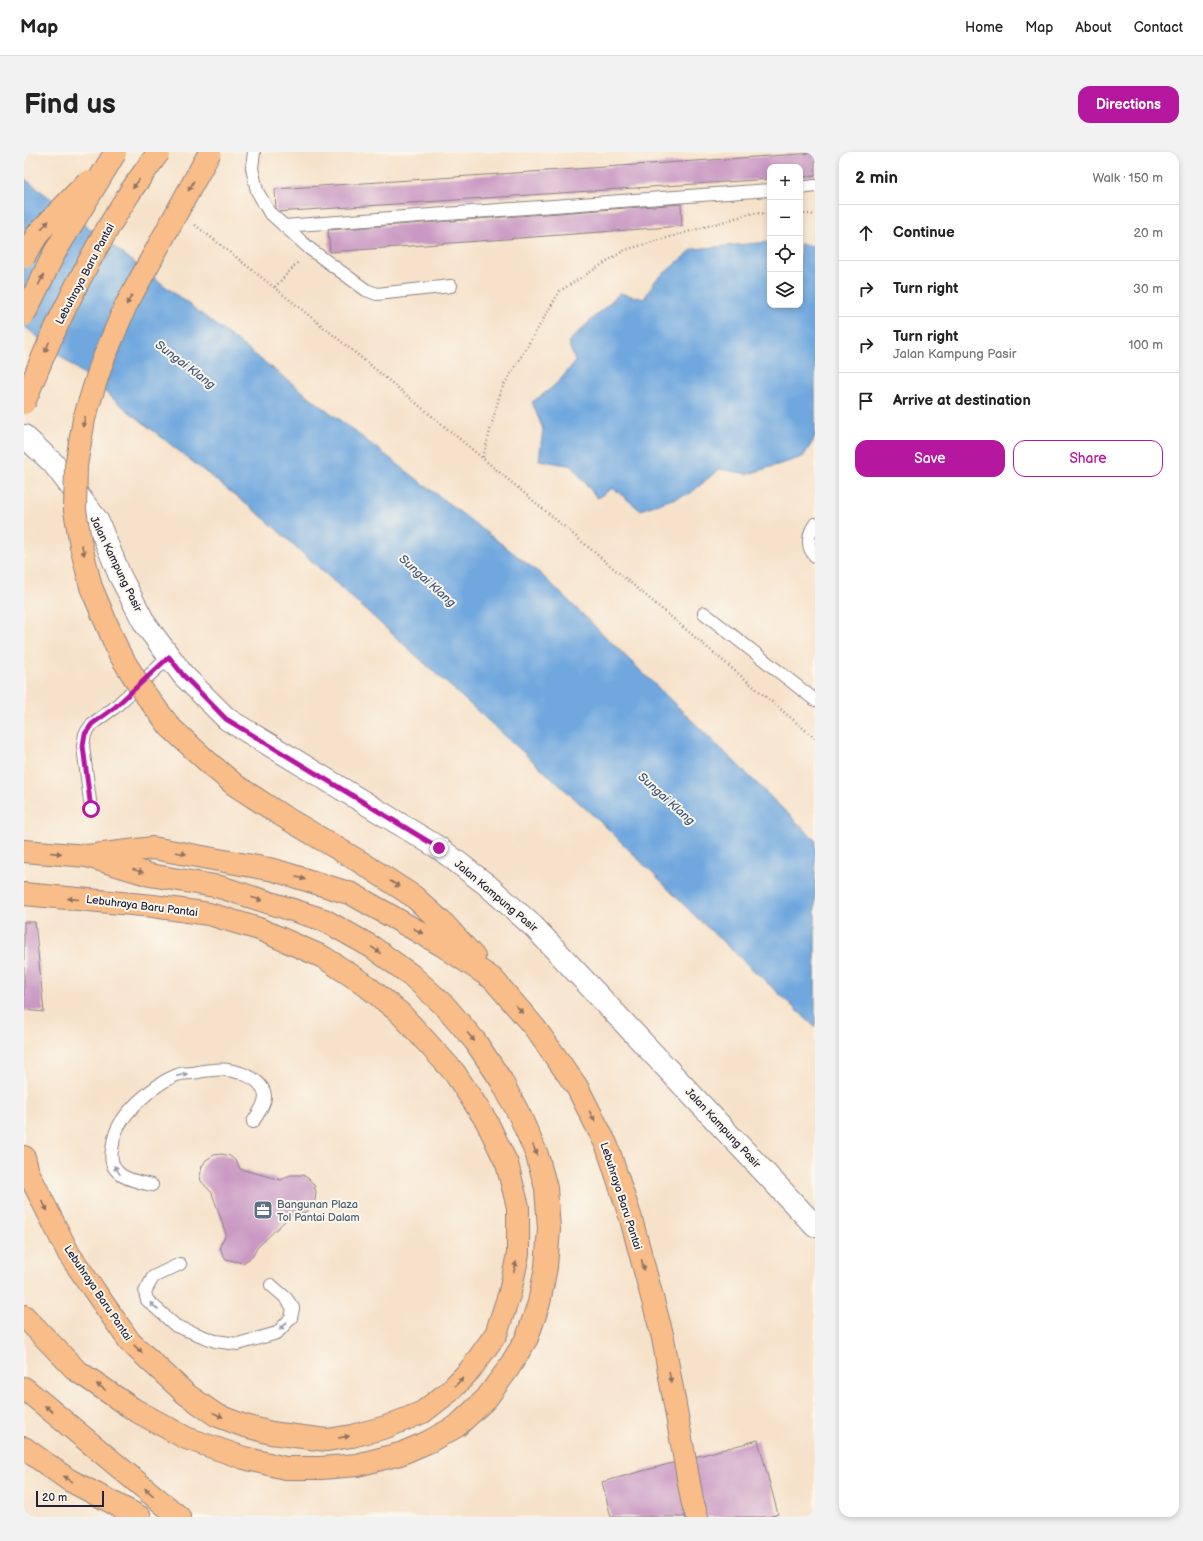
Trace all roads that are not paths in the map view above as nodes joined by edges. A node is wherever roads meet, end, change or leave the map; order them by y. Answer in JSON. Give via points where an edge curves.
{"nodes":[{"id":1,"x":159,"y":152,"type":"edge"},
{"id":2,"x":210,"y":152,"type":"edge"},
{"id":3,"x":254,"y":152,"type":"edge"},
{"id":4,"x":115,"y":153,"type":"edge"},
{"id":5,"x":815,"y":186,"type":"edge"},
{"id":6,"x":803,"y":188,"type":"edge"},
{"id":7,"x":767,"y":190,"type":"edge"},
{"id":8,"x":284,"y":226,"type":"junction"},
{"id":9,"x":24,"y":257,"type":"edge"},
{"id":10,"x":451,"y":286,"type":"dead end"},
{"id":11,"x":24,"y":315,"type":"edge"},
{"id":12,"x":24,"y":402,"type":"edge"},
{"id":13,"x":24,"y":436,"type":"edge"},
{"id":14,"x":815,"y":524,"type":"edge"},
{"id":15,"x":815,"y":556,"type":"edge"},
{"id":16,"x":704,"y":613,"type":"dead end"},
{"id":17,"x":169,"y":657,"type":"junction"},
{"id":18,"x":815,"y":700,"type":"edge"},
{"id":19,"x":91,"y":809,"type":"dead end"},
{"id":20,"x":24,"y":851,"type":"edge"},
{"id":21,"x":87,"y":856,"type":"junction"},
{"id":22,"x":24,"y":894,"type":"edge"},
{"id":23,"x":493,"y":979,"type":"junction"},
{"id":24,"x":253,"y":1122,"type":"dead end"},
{"id":25,"x":24,"y":1157,"type":"edge"},
{"id":26,"x":152,"y":1185,"type":"dead end"},
{"id":27,"x":815,"y":1226,"type":"edge"},
{"id":28,"x":180,"y":1264,"type":"dead end"},
{"id":29,"x":271,"y":1285,"type":"dead end"},
{"id":30,"x":24,"y":1316,"type":"edge"},
{"id":31,"x":24,"y":1388,"type":"edge"},
{"id":32,"x":24,"y":1448,"type":"edge"},
{"id":33,"x":140,"y":1517,"type":"edge"},
{"id":34,"x":179,"y":1517,"type":"edge"},
{"id":35,"x":697,"y":1517,"type":"edge"}],
"edges":[{"from":1,"to":12,"type":"highway","name":"Lebuhraya Baru Pantai","one_way":true,"bridge":true,"via":[[104,234],[54,332]]},
{"from":2,"to":23,"type":"highway","one_way":true,"bridge":true,"via":[[125,308],[101,365],[84,419],[76,466],[75,510],[91,587],[119,653],[142,690],[170,727],[235,785],[413,896],[445,925]]},
{"from":3,"to":8,"type":"lane","via":[[252,168],[257,191],[269,212]]},
{"from":9,"to":4,"type":"highway","one_way":true,"bridge":true,"via":[[39,232]]},
{"from":11,"to":4,"type":"highway","one_way":true,"bridge":true,"via":[[55,252]]},
{"from":5,"to":6,"type":"lane"},
{"from":7,"to":8,"type":"lane"},
{"from":8,"to":10,"type":"lane","via":[[310,249],[366,290],[377,294]]},
{"from":13,"to":17,"type":"street","name":"Jalan Kampung Pasir","via":[[53,463],[97,520],[120,576],[145,624]]},
{"from":14,"to":15,"type":"lane","via":[[809,536],[809,546]]},
{"from":16,"to":18,"type":"lane"},
{"from":17,"to":19,"type":"lane","via":[[114,708],[92,724],[85,734],[83,746]]},
{"from":17,"to":27,"type":"street","name":"Jalan Kampung Pasir","via":[[226,719],[439,848],[487,885],[528,922]]},
{"from":20,"to":21,"type":"highway","name":"Lebuhraya Baru Pantai","one_way":true},
{"from":21,"to":23,"type":"highway","name":"Lebuhraya Baru Pantai","one_way":true,"via":[[153,848],[274,870],[352,894],[436,942]]},
{"from":21,"to":30,"type":"highway","name":"Lebuhraya Baru Pantai","one_way":true,"via":[[150,875],[220,887],[324,920],[372,947],[410,975],[439,1001],[475,1041],[501,1080],[520,1116],[537,1156],[546,1188],[549,1229],[546,1267],[539,1303],[527,1338],[486,1399],[457,1426],[428,1442],[400,1454],[357,1465],[285,1468],[244,1458],[186,1438],[133,1409],[76,1370]]},
{"from":25,"to":22,"type":"highway","name":"Lebuhraya Baru Pantai","one_way":true,"via":[[28,1172],[69,1254],[130,1342],[186,1394],[216,1415],[271,1434],[327,1440],[386,1427],[423,1412],[450,1391],[470,1370],[496,1334],[510,1292],[518,1254],[518,1207],[507,1164],[487,1122],[454,1072],[400,1013],[363,983],[323,957],[259,929],[209,914]]},
{"from":23,"to":35,"type":"highway","name":"Lebuhraya Baru Pantai","one_way":true,"via":[[535,1028],[577,1087],[607,1146],[631,1219],[663,1338]]},
{"from":26,"to":24,"type":"lane","one_way":true,"via":[[121,1176],[114,1167],[111,1154],[115,1134],[128,1112],[149,1091],[178,1075],[214,1070],[232,1071],[256,1081],[263,1088],[265,1098]]},
{"from":29,"to":28,"type":"lane","one_way":true,"via":[[286,1298],[292,1308],[291,1318],[277,1333],[238,1344],[215,1341],[176,1326],[147,1300],[145,1292],[153,1277]]},
{"from":34,"to":31,"type":"highway","one_way":true},
{"from":33,"to":32,"type":"highway","one_way":true,"via":[[69,1480]]}]}
